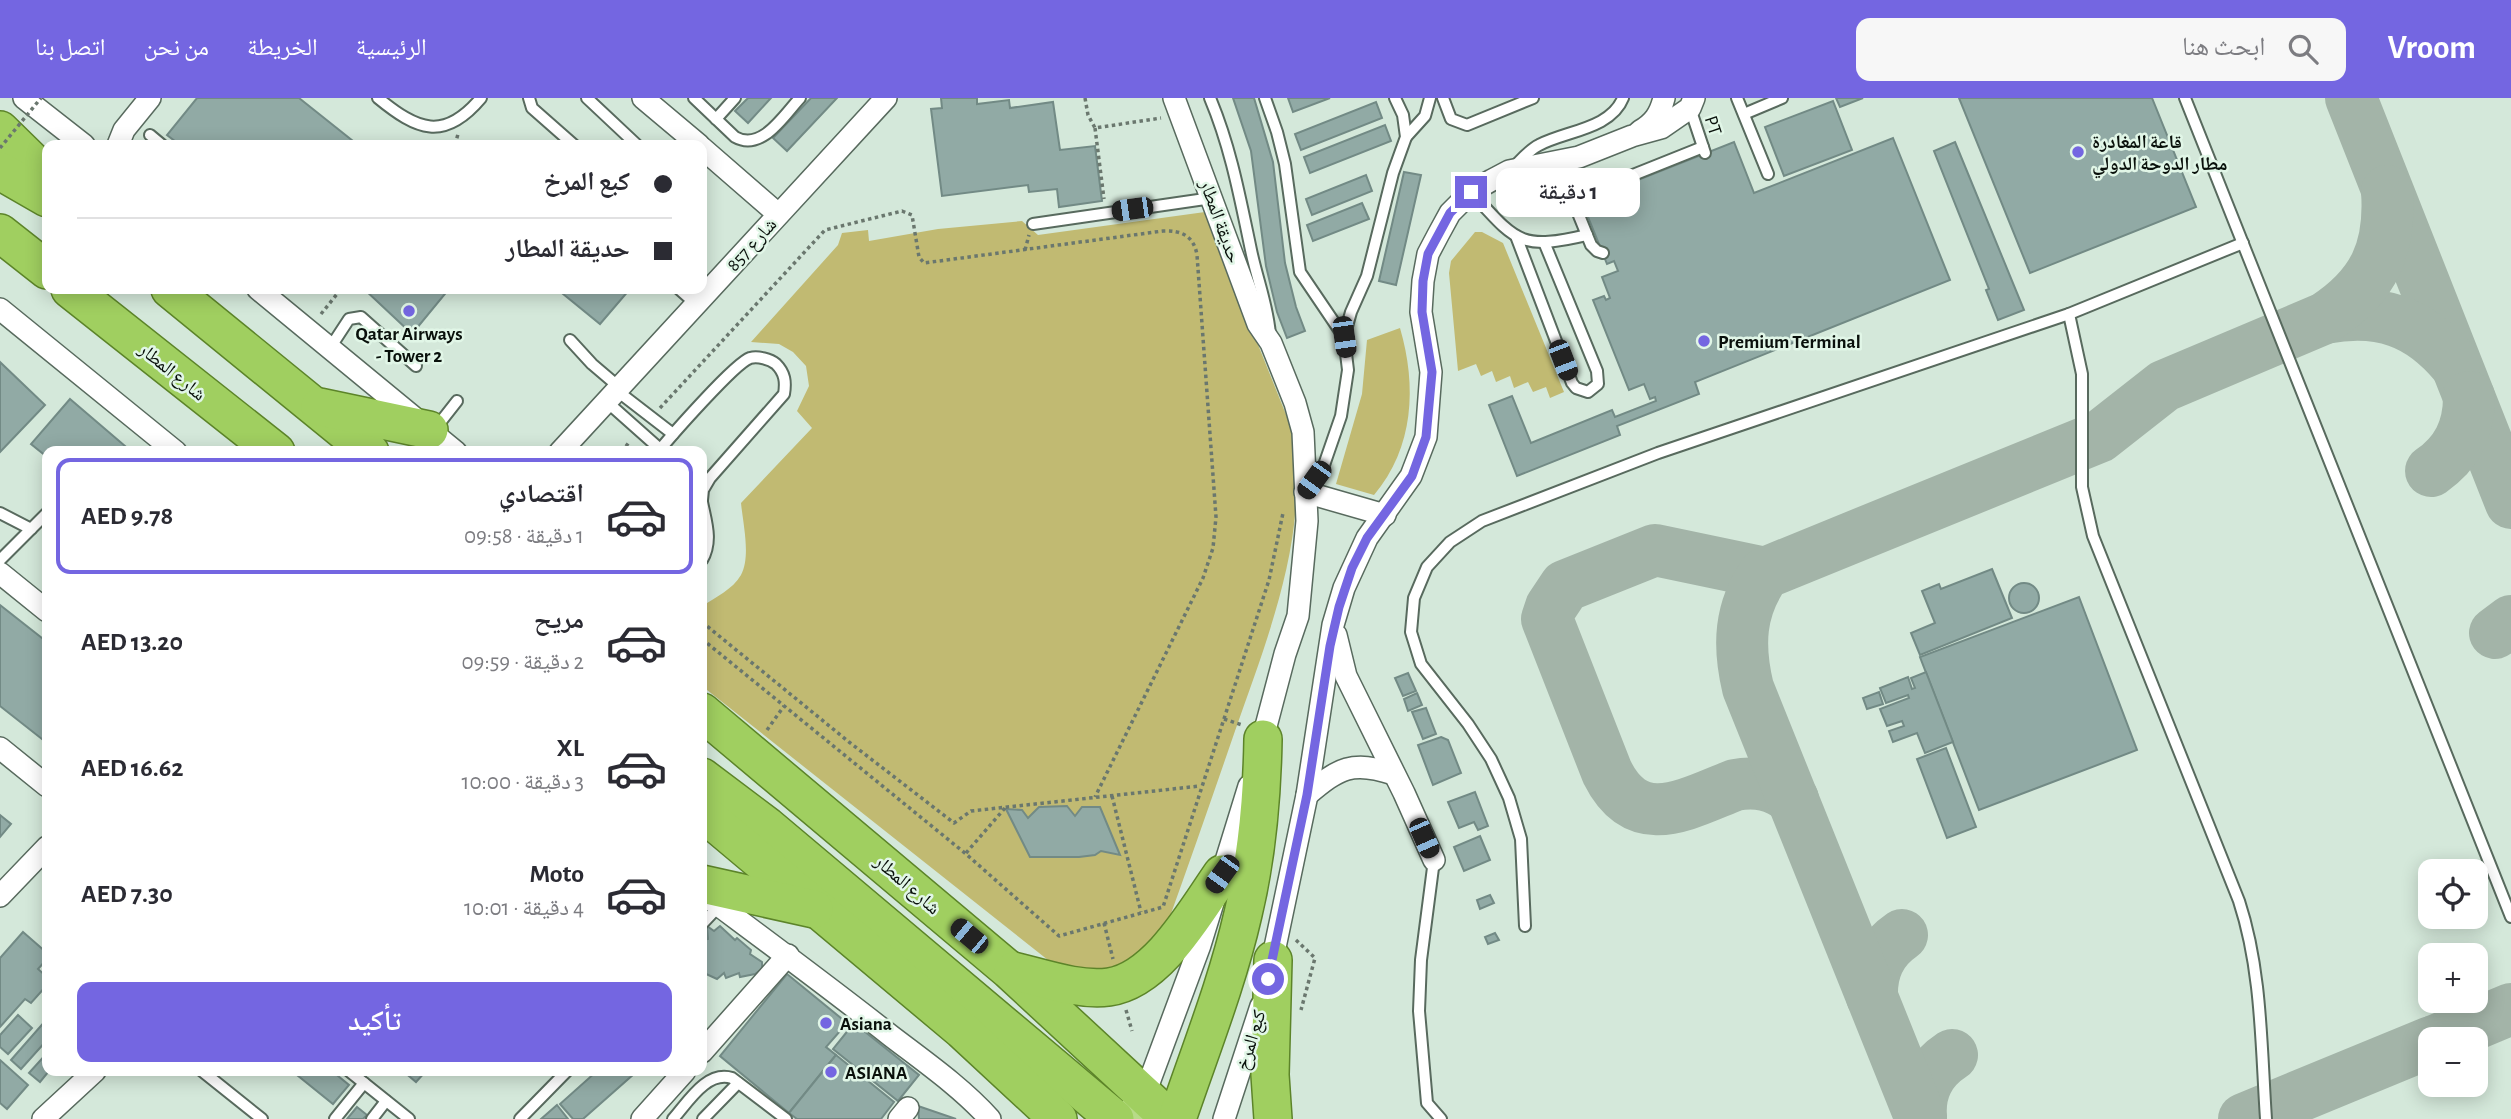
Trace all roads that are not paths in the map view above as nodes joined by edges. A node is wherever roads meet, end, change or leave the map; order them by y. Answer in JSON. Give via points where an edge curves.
{"nodes":[{"id":1,"x":24,"y":98,"type":"edge"},
{"id":2,"x":150,"y":98,"type":"edge"},
{"id":3,"x":378,"y":98,"type":"edge"},
{"id":4,"x":481,"y":98,"type":"edge"},
{"id":5,"x":529,"y":98,"type":"edge"},
{"id":6,"x":587,"y":98,"type":"edge"},
{"id":7,"x":643,"y":98,"type":"edge"},
{"id":8,"x":694,"y":98,"type":"edge"},
{"id":9,"x":735,"y":98,"type":"edge"},
{"id":10,"x":800,"y":98,"type":"edge"},
{"id":11,"x":1210,"y":98,"type":"edge"},
{"id":12,"x":1265,"y":98,"type":"edge"},
{"id":13,"x":1395,"y":98,"type":"edge"},
{"id":14,"x":1430,"y":98,"type":"edge"},
{"id":15,"x":1443,"y":98,"type":"edge"},
{"id":16,"x":1533,"y":98,"type":"edge"},
{"id":17,"x":1623,"y":98,"type":"edge"},
{"id":18,"x":1664,"y":98,"type":"edge"},
{"id":19,"x":1737,"y":98,"type":"edge"},
{"id":20,"x":1782,"y":98,"type":"edge"},
{"id":21,"x":2185,"y":98,"type":"edge"},
{"id":22,"x":883,"y":99,"type":"edge"},
{"id":23,"x":1694,"y":101,"type":"edge"},
{"id":24,"x":1177,"y":106,"type":"edge"},
{"id":25,"x":1744,"y":114,"type":"junction"},
{"id":26,"x":716,"y":119,"type":"junction"},
{"id":27,"x":0,"y":130,"type":"edge"},
{"id":28,"x":150,"y":135,"type":"dead end"},
{"id":29,"x":1632,"y":136,"type":"junction"},
{"id":30,"x":1406,"y":137,"type":"junction"},
{"id":31,"x":121,"y":138,"type":"edge"},
{"id":32,"x":77,"y":140,"type":"edge"},
{"id":33,"x":156,"y":140,"type":"edge"},
{"id":34,"x":568,"y":140,"type":"edge"},
{"id":35,"x":632,"y":140,"type":"edge"},
{"id":36,"x":692,"y":140,"type":"edge"},
{"id":37,"x":707,"y":153,"type":"edge"},
{"id":38,"x":0,"y":171,"type":"edge"},
{"id":39,"x":42,"y":171,"type":"edge"},
{"id":40,"x":1510,"y":171,"type":"junction"},
{"id":41,"x":1768,"y":174,"type":"dead end"},
{"id":42,"x":1471,"y":192,"type":"junction"},
{"id":43,"x":42,"y":195,"type":"edge"},
{"id":44,"x":1212,"y":198,"type":"junction"},
{"id":45,"x":778,"y":214,"type":"junction"},
{"id":46,"x":1033,"y":224,"type":"dead end"},
{"id":47,"x":0,"y":233,"type":"edge"},
{"id":48,"x":1587,"y":235,"type":"junction"},
{"id":49,"x":1516,"y":236,"type":"junction"},
{"id":50,"x":1544,"y":242,"type":"junction"},
{"id":51,"x":2243,"y":243,"type":"junction"},
{"id":52,"x":1603,"y":253,"type":"dead end"},
{"id":53,"x":42,"y":266,"type":"edge"},
{"id":54,"x":707,"y":292,"type":"edge"},
{"id":55,"x":76,"y":294,"type":"edge"},
{"id":56,"x":176,"y":294,"type":"edge"},
{"id":57,"x":264,"y":294,"type":"edge"},
{"id":58,"x":685,"y":294,"type":"edge"},
{"id":59,"x":705,"y":294,"type":"edge"},
{"id":60,"x":696,"y":304,"type":"junction"},
{"id":61,"x":0,"y":309,"type":"edge"},
{"id":62,"x":2069,"y":314,"type":"junction"},
{"id":63,"x":1344,"y":337,"type":"junction"},
{"id":64,"x":570,"y":340,"type":"dead end"},
{"id":65,"x":1271,"y":342,"type":"junction"},
{"id":66,"x":330,"y":348,"type":"junction"},
{"id":67,"x":416,"y":366,"type":"dead end"},
{"id":68,"x":614,"y":393,"type":"junction"},
{"id":69,"x":457,"y":401,"type":"dead end"},
{"id":70,"x":312,"y":406,"type":"junction"},
{"id":71,"x":673,"y":435,"type":"junction"},
{"id":72,"x":439,"y":438,"type":"edge"},
{"id":73,"x":169,"y":446,"type":"edge"},
{"id":74,"x":268,"y":446,"type":"edge"},
{"id":75,"x":362,"y":446,"type":"edge"},
{"id":76,"x":565,"y":446,"type":"edge"},
{"id":77,"x":655,"y":446,"type":"edge"},
{"id":78,"x":663,"y":446,"type":"edge"},
{"id":79,"x":707,"y":483,"type":"edge"},
{"id":80,"x":1305,"y":492,"type":"junction"},
{"id":81,"x":0,"y":513,"type":"edge"},
{"id":82,"x":1385,"y":515,"type":"junction"},
{"id":83,"x":42,"y":518,"type":"edge"},
{"id":84,"x":707,"y":527,"type":"edge"},
{"id":85,"x":31,"y":529,"type":"junction"},
{"id":86,"x":707,"y":551,"type":"edge"},
{"id":87,"x":0,"y":560,"type":"edge"},
{"id":88,"x":0,"y":573,"type":"edge"},
{"id":89,"x":42,"y":607,"type":"edge"},
{"id":90,"x":1334,"y":625,"type":"junction"},
{"id":91,"x":707,"y":716,"type":"edge"},
{"id":92,"x":1264,"y":739,"type":"junction"},
{"id":93,"x":0,"y":748,"type":"edge"},
{"id":94,"x":1394,"y":774,"type":"junction"},
{"id":95,"x":707,"y":781,"type":"edge"},
{"id":96,"x":42,"y":782,"type":"edge"},
{"id":97,"x":1307,"y":795,"type":"junction"},
{"id":98,"x":707,"y":816,"type":"edge"},
{"id":99,"x":42,"y":852,"type":"edge"},
{"id":100,"x":1434,"y":860,"type":"joint"},
{"id":101,"x":1222,"y":874,"type":"junction"},
{"id":102,"x":710,"y":895,"type":"edge"},
{"id":103,"x":0,"y":896,"type":"edge"},
{"id":104,"x":818,"y":909,"type":"junction"},
{"id":105,"x":2511,"y":917,"type":"edge"},
{"id":106,"x":1525,"y":926,"type":"dead end"},
{"id":107,"x":788,"y":955,"type":"junction"},
{"id":108,"x":1273,"y":960,"type":"junction"},
{"id":109,"x":1009,"y":970,"type":"junction"},
{"id":110,"x":961,"y":1030,"type":"junction"},
{"id":111,"x":707,"y":1046,"type":"edge"},
{"id":112,"x":90,"y":1076,"type":"edge"},
{"id":113,"x":208,"y":1076,"type":"edge"},
{"id":114,"x":355,"y":1076,"type":"edge"},
{"id":115,"x":562,"y":1076,"type":"edge"},
{"id":116,"x":681,"y":1076,"type":"edge"},
{"id":117,"x":364,"y":1083,"type":"junction"},
{"id":118,"x":738,"y":1083,"type":"junction"},
{"id":119,"x":386,"y":1101,"type":"junction"},
{"id":120,"x":1152,"y":1113,"type":"edge"},
{"id":121,"x":43,"y":1119,"type":"edge"},
{"id":122,"x":262,"y":1119,"type":"edge"},
{"id":123,"x":335,"y":1119,"type":"edge"},
{"id":124,"x":372,"y":1119,"type":"edge"},
{"id":125,"x":408,"y":1119,"type":"edge"},
{"id":126,"x":520,"y":1119,"type":"edge"},
{"id":127,"x":642,"y":1119,"type":"edge"},
{"id":128,"x":673,"y":1119,"type":"edge"},
{"id":129,"x":703,"y":1119,"type":"edge"},
{"id":130,"x":786,"y":1119,"type":"edge"},
{"id":131,"x":990,"y":1119,"type":"edge"},
{"id":132,"x":1022,"y":1119,"type":"edge"},
{"id":133,"x":1058,"y":1119,"type":"edge"},
{"id":134,"x":1115,"y":1119,"type":"edge"},
{"id":135,"x":1177,"y":1119,"type":"edge"},
{"id":136,"x":1224,"y":1119,"type":"edge"},
{"id":137,"x":1273,"y":1119,"type":"edge"},
{"id":138,"x":1441,"y":1119,"type":"edge"},
{"id":139,"x":2266,"y":1119,"type":"edge"}],
"edges":[{"from":1,"to":32,"type":"street"},
{"from":2,"to":31,"type":"street"},
{"from":3,"to":4,"type":"lane","via":[[413,123],[433,127],[453,122]]},
{"from":5,"to":34,"type":"lane","via":[[532,108]]},
{"from":6,"to":35,"type":"lane"},
{"from":7,"to":36,"type":"street"},
{"from":8,"to":26,"type":"lane"},
{"from":9,"to":26,"type":"lane"},
{"from":10,"to":26,"type":"lane","via":[[767,134],[752,142],[736,137]]},
{"from":11,"to":65,"type":"lane","name":"حديقة المطار","via":[[1233,163]]},
{"from":12,"to":63,"type":"lane","via":[[1285,164],[1297,261],[1305,281]]},
{"from":13,"to":30,"type":"lane"},
{"from":14,"to":30,"type":"lane","via":[[1425,116]]},
{"from":15,"to":16,"type":"lane","via":[[1451,119],[1467,125]]},
{"from":17,"to":40,"type":"lane","via":[[1609,116],[1540,144]]},
{"from":18,"to":29,"type":"street","via":[[1651,124]]},
{"from":19,"to":25,"type":"lane"},
{"from":20,"to":25,"type":"lane"},
{"from":21,"to":51,"type":"lane"},
{"from":22,"to":45,"type":"street","name":"شارع 857"},
{"from":23,"to":29,"type":"street","via":[[1661,128]]},
{"from":23,"to":48,"type":"lane","name":"PT","via":[[1704,150],[1583,195],[1577,207]]},
{"from":24,"to":44,"type":"street","name":"حديقة المطار"},
{"from":25,"to":41,"type":"lane"},
{"from":27,"to":39,"type":"highway"},
{"from":28,"to":33,"type":"lane"},
{"from":29,"to":40,"type":"street","via":[[1579,157]]},
{"from":30,"to":63,"type":"lane","via":[[1367,275]]},
{"from":37,"to":45,"type":"street"},
{"from":38,"to":43,"type":"highway"},
{"from":40,"to":42,"type":"street"},
{"from":42,"to":49,"type":"lane"},
{"from":42,"to":82,"type":"street","via":[[1450,213],[1428,254],[1422,312],[1432,372],[1426,437],[1412,476]]},
{"from":44,"to":46,"type":"lane"},
{"from":44,"to":65,"type":"street","name":"حديقة المطار","via":[[1258,324]]},
{"from":45,"to":54,"type":"street","name":"شارع 857"},
{"from":47,"to":53,"type":"highway"},
{"from":48,"to":50,"type":"lane"},
{"from":48,"to":52,"type":"lane","via":[[1593,248]]},
{"from":49,"to":50,"type":"lane"},
{"from":49,"to":50,"type":"lane","via":[[1572,383],[1588,392],[1599,378]]},
{"from":51,"to":62,"type":"lane"},
{"from":51,"to":105,"type":"lane"},
{"from":55,"to":74,"type":"highway","name":"شارع المطار"},
{"from":56,"to":70,"type":"highway"},
{"from":57,"to":66,"type":"street"},
{"from":58,"to":60,"type":"lane"},
{"from":59,"to":60,"type":"street","name":"شارع 857"},
{"from":60,"to":68,"type":"street","name":"شارع 857"},
{"from":61,"to":73,"type":"street"},
{"from":62,"to":106,"type":"lane","via":[[1657,453],[1482,520],[1450,542],[1427,567],[1413,598],[1412,632],[1421,664],[1480,742],[1509,798],[1521,839]]},
{"from":62,"to":139,"type":"lane","via":[[2082,374],[2082,487],[2093,536],[2250,934]]},
{"from":63,"to":80,"type":"lane","via":[[1348,370],[1341,416],[1323,468]]},
{"from":64,"to":68,"type":"lane"},
{"from":65,"to":80,"type":"street","name":"حديقة المطار","via":[[1303,432]]},
{"from":66,"to":67,"type":"lane","via":[[349,318],[360,317]]},
{"from":66,"to":72,"type":"street"},
{"from":68,"to":71,"type":"lane"},
{"from":68,"to":76,"type":"street","name":"شارع 857"},
{"from":68,"to":77,"type":"lane"},
{"from":69,"to":72,"type":"lane"},
{"from":70,"to":72,"type":"highway"},
{"from":70,"to":75,"type":"highway"},
{"from":71,"to":78,"type":"lane"},
{"from":71,"to":79,"type":"lane","via":[[751,358],[774,362],[782,371],[784,394]]},
{"from":80,"to":82,"type":"street"},
{"from":80,"to":92,"type":"street","via":[[1306,544],[1298,616]]},
{"from":81,"to":85,"type":"lane"},
{"from":82,"to":90,"type":"street","name":"كبع المرخ","via":[[1352,568]]},
{"from":83,"to":85,"type":"lane"},
{"from":84,"to":86,"type":"lane"},
{"from":85,"to":87,"type":"lane"},
{"from":88,"to":89,"type":"street"},
{"from":90,"to":94,"type":"street","via":[[1346,676]]},
{"from":90,"to":97,"type":"street","name":"كبع المرخ"},
{"from":91,"to":109,"type":"highway","name":"شارع المطار"},
{"from":92,"to":101,"type":"street"},
{"from":92,"to":135,"type":"highway","via":[[1260,819],[1243,915]]},
{"from":93,"to":96,"type":"street"},
{"from":94,"to":97,"type":"street","via":[[1366,766],[1347,768]]},
{"from":94,"to":100,"type":"street"},
{"from":95,"to":134,"type":"highway"},
{"from":97,"to":108,"type":"street","name":"كبع المرخ"},
{"from":98,"to":104,"type":"highway"},
{"from":99,"to":103,"type":"street"},
{"from":100,"to":138,"type":"lane","via":[[1419,1011],[1427,1103]]},
{"from":101,"to":109,"type":"highway","via":[[1159,959],[1127,981],[1108,987],[1082,986]]},
{"from":101,"to":120,"type":"street"},
{"from":102,"to":104,"type":"highway"},
{"from":102,"to":107,"type":"street"},
{"from":104,"to":110,"type":"highway"},
{"from":107,"to":111,"type":"street"},
{"from":107,"to":131,"type":"street","via":[[975,1102]]},
{"from":108,"to":136,"type":"street","name":"كبع المرخ"},
{"from":108,"to":137,"type":"highway"},
{"from":109,"to":120,"type":"highway","name":"شارع المطار"},
{"from":110,"to":132,"type":"highway"},
{"from":110,"to":133,"type":"highway"},
{"from":112,"to":121,"type":"street"},
{"from":113,"to":122,"type":"lane"},
{"from":114,"to":117,"type":"lane"},
{"from":115,"to":126,"type":"lane"},
{"from":116,"to":127,"type":"street"},
{"from":117,"to":119,"type":"lane"},
{"from":117,"to":123,"type":"lane"},
{"from":118,"to":128,"type":"lane","via":[[725,1076],[710,1079]]},
{"from":118,"to":129,"type":"lane"},
{"from":118,"to":130,"type":"lane"},
{"from":119,"to":124,"type":"lane"},
{"from":119,"to":125,"type":"lane"}]}
